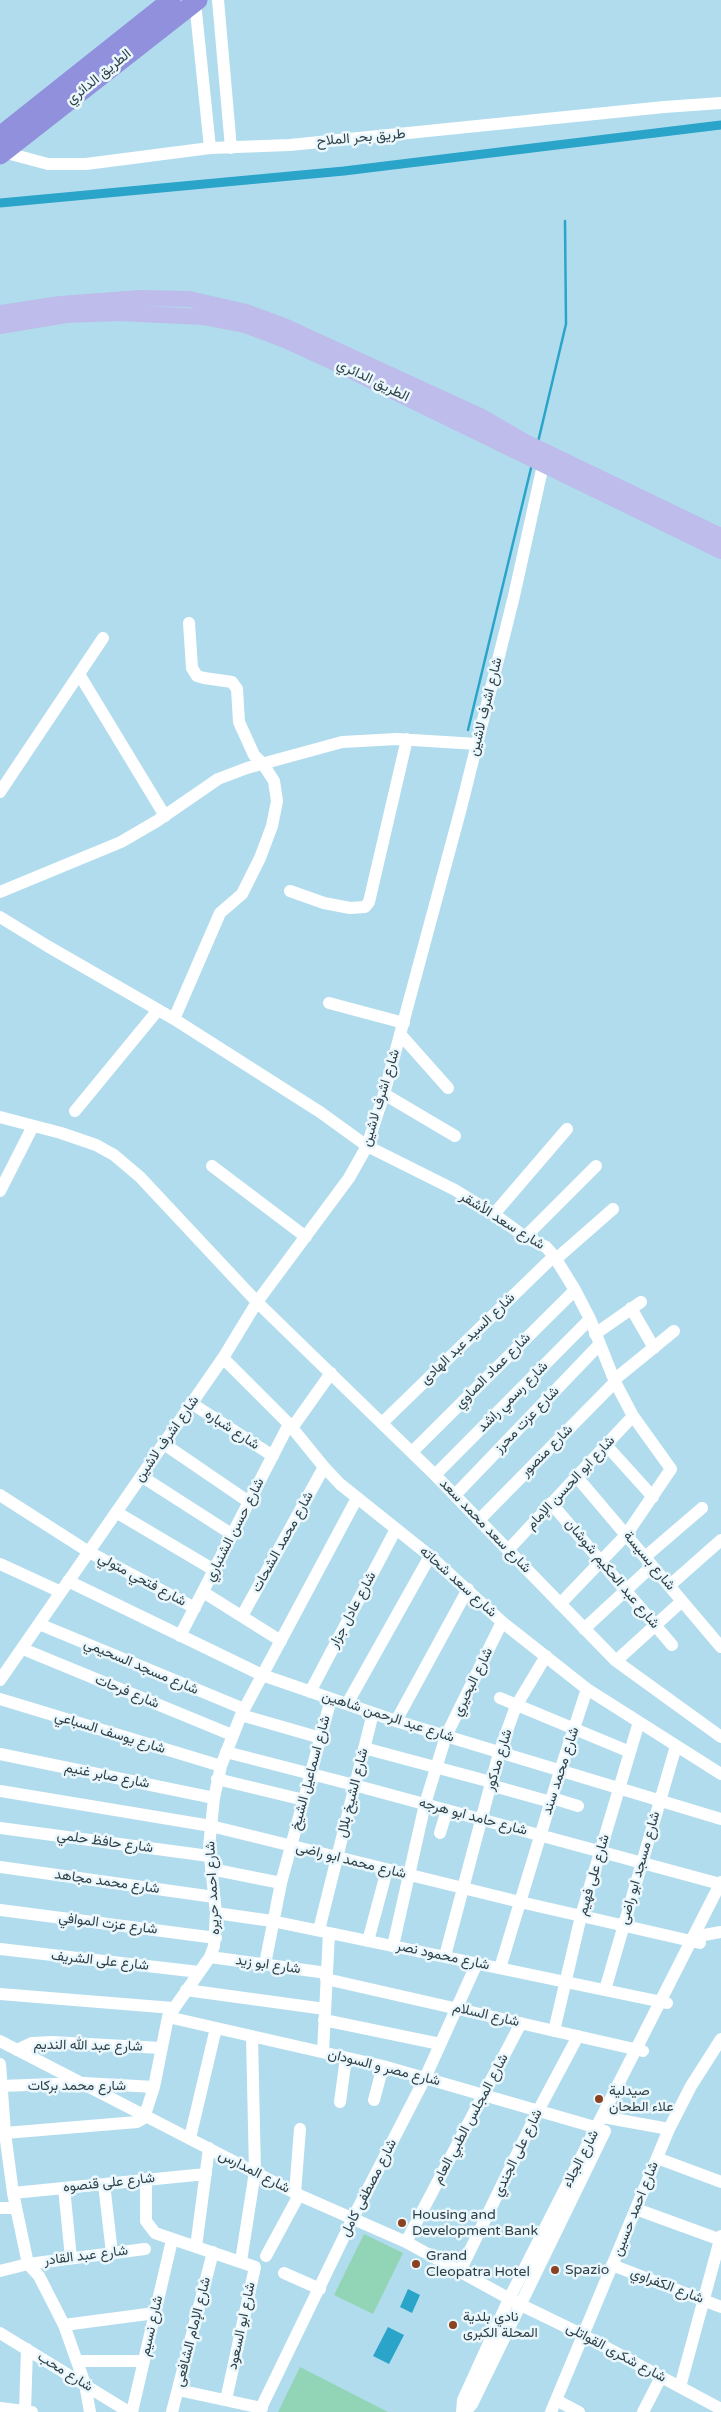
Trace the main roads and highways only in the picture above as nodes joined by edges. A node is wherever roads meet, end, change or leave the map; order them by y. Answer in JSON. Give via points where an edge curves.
{"nodes":[{"id":1,"x":171,"y":0,"type":"edge"},
{"id":2,"x":197,"y":1,"type":"edge"},
{"id":3,"x":1,"y":147,"type":"edge"},
{"id":4,"x":0,"y":313,"type":"edge"},
{"id":5,"x":38,"y":313,"type":"junction"},
{"id":6,"x":0,"y":326,"type":"edge"},
{"id":7,"x":545,"y":457,"type":"junction"},
{"id":8,"x":721,"y":536,"type":"edge"},
{"id":9,"x":721,"y":551,"type":"edge"}],
"edges":[{"from":1,"to":3,"type":"highway","name":"الطريق الدائري"},
{"from":2,"to":3,"type":"highway","name":"الطريق الدائري"},
{"from":4,"to":5,"type":"main road","name":"الطريق الدائري"},
{"from":5,"to":6,"type":"main road","name":"الطريق الدائري"},
{"from":5,"to":7,"type":"main road","name":"الطريق الدائري","via":[[140,298],[189,299],[246,312],[284,326],[480,416],[523,448]]},
{"from":7,"to":8,"type":"main road","name":"الطريق الدائري"},
{"from":7,"to":9,"type":"main road","name":"الطريق الدائري"}]}
